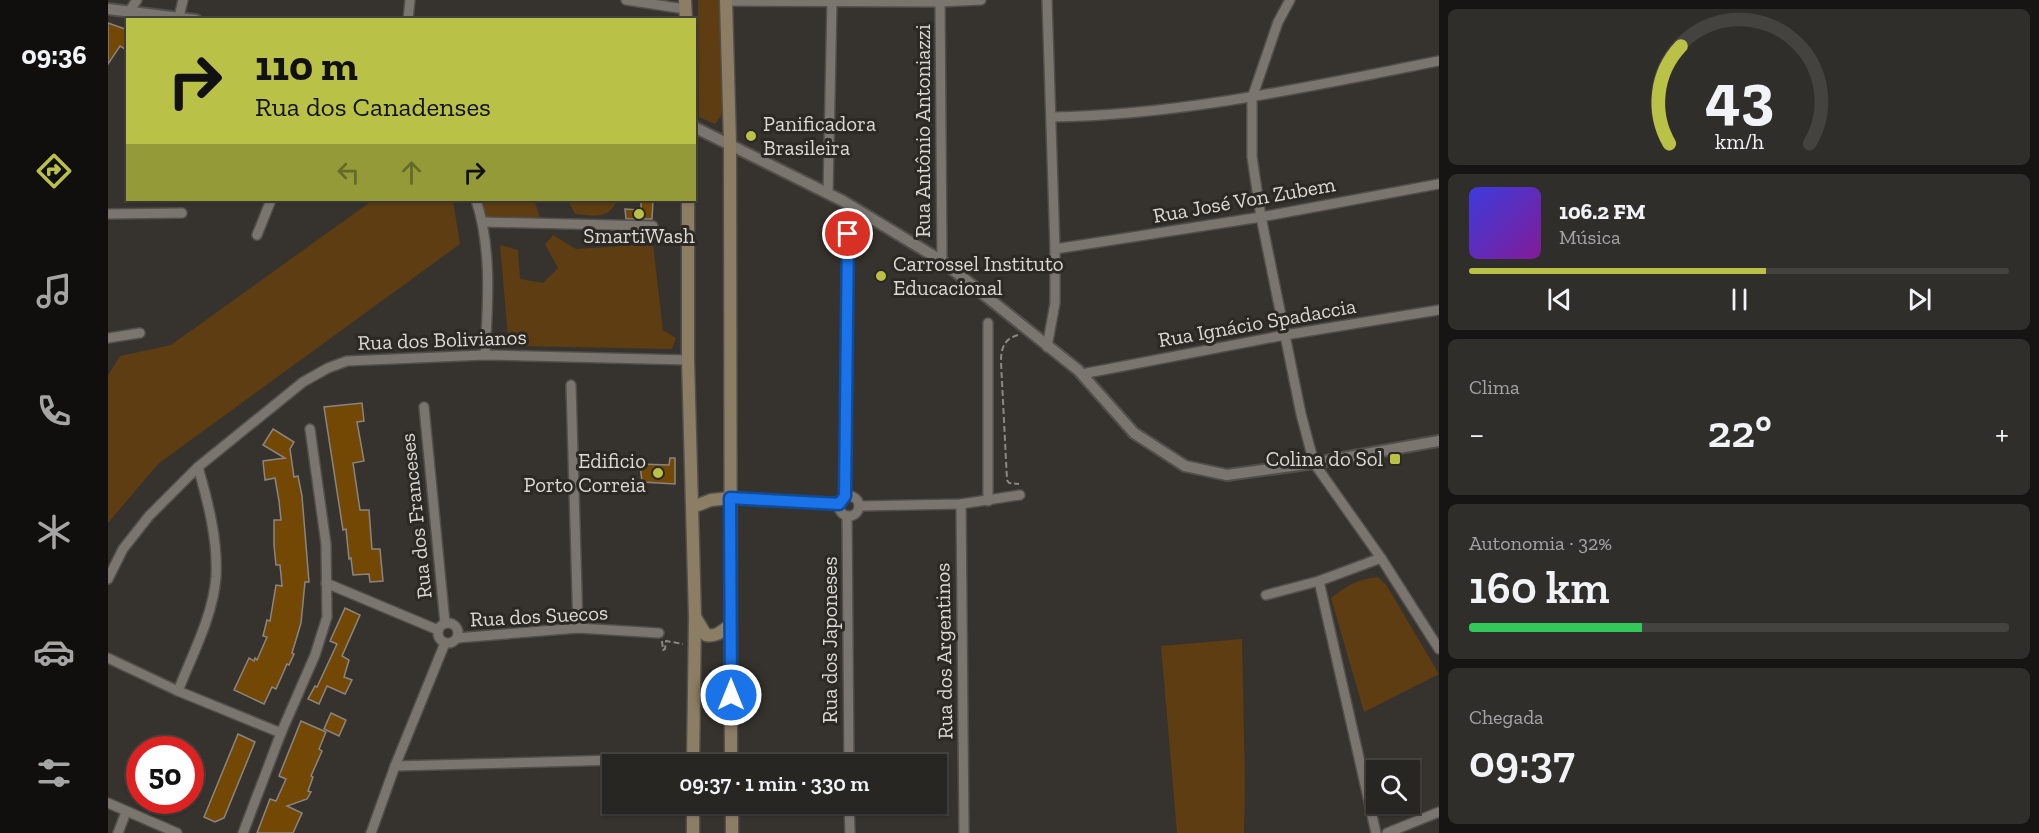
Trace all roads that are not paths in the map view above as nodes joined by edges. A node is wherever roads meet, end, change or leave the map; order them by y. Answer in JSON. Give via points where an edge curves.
{"nodes":[{"id":1,"x":136,"y":0,"type":"edge"},
{"id":2,"x":183,"y":0,"type":"edge"},
{"id":3,"x":410,"y":0,"type":"edge"},
{"id":4,"x":626,"y":0,"type":"edge"},
{"id":5,"x":832,"y":0,"type":"edge"},
{"id":6,"x":981,"y":0,"type":"edge"},
{"id":7,"x":1047,"y":0,"type":"edge"},
{"id":8,"x":1290,"y":0,"type":"edge"},
{"id":9,"x":726,"y":1,"type":"edge"},
{"id":10,"x":940,"y":1,"type":"edge"},
{"id":11,"x":108,"y":9,"type":"edge"},
{"id":12,"x":130,"y":10,"type":"junction"},
{"id":13,"x":685,"y":10,"type":"edge"},
{"id":14,"x":179,"y":17,"type":"junction"},
{"id":15,"x":185,"y":18,"type":"edge"},
{"id":16,"x":408,"y":18,"type":"edge"},
{"id":17,"x":1439,"y":61,"type":"edge"},
{"id":18,"x":1252,"y":98,"type":"junction"},
{"id":19,"x":1052,"y":117,"type":"junction"},
{"id":20,"x":696,"y":128,"type":"edge"},
{"id":21,"x":730,"y":143,"type":"junction"},
{"id":22,"x":1439,"y":184,"type":"edge"},
{"id":23,"x":828,"y":194,"type":"junction"},
{"id":24,"x":271,"y":201,"type":"edge"},
{"id":25,"x":476,"y":201,"type":"edge"},
{"id":26,"x":688,"y":201,"type":"edge"},
{"id":27,"x":182,"y":213,"type":"dead end"},
{"id":28,"x":108,"y":214,"type":"edge"},
{"id":29,"x":1261,"y":218,"type":"junction"},
{"id":30,"x":483,"y":222,"type":"junction"},
{"id":31,"x":652,"y":226,"type":"dead end"},
{"id":32,"x":848,"y":234,"type":"dead end"},
{"id":33,"x":257,"y":235,"type":"dead end"},
{"id":34,"x":1055,"y":249,"type":"junction"},
{"id":35,"x":942,"y":261,"type":"junction"},
{"id":36,"x":1439,"y":310,"type":"edge"},
{"id":37,"x":988,"y":323,"type":"dead end"},
{"id":38,"x":140,"y":333,"type":"dead end"},
{"id":39,"x":1285,"y":335,"type":"junction"},
{"id":40,"x":109,"y":339,"type":"edge"},
{"id":41,"x":1047,"y":347,"type":"junction"},
{"id":42,"x":485,"y":354,"type":"junction"},
{"id":43,"x":688,"y":360,"type":"junction"},
{"id":44,"x":1082,"y":374,"type":"junction"},
{"id":45,"x":571,"y":385,"type":"dead end"},
{"id":46,"x":424,"y":407,"type":"dead end"},
{"id":47,"x":310,"y":429,"type":"dead end"},
{"id":48,"x":1439,"y":441,"type":"edge"},
{"id":49,"x":1314,"y":463,"type":"junction"},
{"id":50,"x":198,"y":467,"type":"junction"},
{"id":51,"x":1019,"y":496,"type":"road end"},
{"id":52,"x":730,"y":498,"type":"junction"},
{"id":53,"x":842,"y":500,"type":"junction"},
{"id":54,"x":988,"y":501,"type":"junction"},
{"id":55,"x":961,"y":504,"type":"junction"},
{"id":56,"x":859,"y":506,"type":"junction"},
{"id":57,"x":693,"y":507,"type":"junction"},
{"id":58,"x":847,"y":516,"type":"junction"},
{"id":59,"x":1381,"y":558,"type":"junction"},
{"id":60,"x":108,"y":579,"type":"edge"},
{"id":61,"x":1319,"y":581,"type":"junction"},
{"id":62,"x":326,"y":583,"type":"junction"},
{"id":63,"x":1266,"y":595,"type":"dead end"},
{"id":64,"x":695,"y":617,"type":"junction"},
{"id":65,"x":730,"y":625,"type":"junction"},
{"id":66,"x":441,"y":626,"type":"junction"},
{"id":67,"x":578,"y":628,"type":"junction"},
{"id":68,"x":659,"y":633,"type":"road end"},
{"id":69,"x":457,"y":638,"type":"junction"},
{"id":70,"x":445,"y":643,"type":"junction"},
{"id":71,"x":1439,"y":649,"type":"edge"},
{"id":72,"x":108,"y":658,"type":"edge"},
{"id":73,"x":178,"y":691,"type":"junction"},
{"id":74,"x":281,"y":733,"type":"junction"},
{"id":75,"x":693,"y":754,"type":"edge"},
{"id":76,"x":731,"y":754,"type":"edge"},
{"id":77,"x":849,"y":754,"type":"edge"},
{"id":78,"x":602,"y":760,"type":"edge"},
{"id":79,"x":395,"y":766,"type":"junction"},
{"id":80,"x":108,"y":803,"type":"edge"},
{"id":81,"x":126,"y":812,"type":"joint"},
{"id":82,"x":1439,"y":812,"type":"edge"},
{"id":83,"x":131,"y":814,"type":"edge"},
{"id":84,"x":693,"y":814,"type":"edge"},
{"id":85,"x":732,"y":814,"type":"edge"},
{"id":86,"x":849,"y":814,"type":"edge"},
{"id":87,"x":118,"y":833,"type":"edge"},
{"id":88,"x":177,"y":833,"type":"edge"},
{"id":89,"x":243,"y":833,"type":"edge"},
{"id":90,"x":371,"y":833,"type":"edge"},
{"id":91,"x":693,"y":833,"type":"edge"},
{"id":92,"x":732,"y":833,"type":"edge"},
{"id":93,"x":850,"y":833,"type":"edge"},
{"id":94,"x":964,"y":833,"type":"edge"},
{"id":95,"x":1376,"y":833,"type":"edge"},
{"id":96,"x":1387,"y":833,"type":"edge"}],
"edges":[{"from":1,"to":12,"type":"street"},
{"from":2,"to":14,"type":"street"},
{"from":3,"to":16,"type":"street"},
{"from":4,"to":13,"type":"street"},
{"from":5,"to":9,"type":"street"},
{"from":5,"to":10,"type":"street"},
{"from":5,"to":23,"type":"street"},
{"from":6,"to":10,"type":"street"},
{"from":7,"to":19,"type":"street"},
{"from":8,"to":18,"type":"street","via":[[1278,22]]},
{"from":9,"to":21,"type":"main road"},
{"from":10,"to":35,"type":"street","name":"Rua Antônio Antoniazzi"},
{"from":11,"to":12,"type":"street"},
{"from":12,"to":14,"type":"street"},
{"from":14,"to":15,"type":"street"},
{"from":17,"to":18,"type":"street"},
{"from":18,"to":19,"type":"street","via":[[1099,116]]},
{"from":18,"to":29,"type":"street","via":[[1252,157]]},
{"from":19,"to":34,"type":"street"},
{"from":20,"to":21,"type":"street"},
{"from":21,"to":23,"type":"street"},
{"from":21,"to":52,"type":"main road"},
{"from":22,"to":29,"type":"street","name":"Rua José Von Zubem"},
{"from":23,"to":35,"type":"street"},
{"from":24,"to":33,"type":"street"},
{"from":25,"to":30,"type":"street"},
{"from":26,"to":43,"type":"main road"},
{"from":27,"to":28,"type":"street"},
{"from":29,"to":34,"type":"street","name":"Rua José Von Zubem"},
{"from":29,"to":39,"type":"street"},
{"from":30,"to":31,"type":"street"},
{"from":30,"to":42,"type":"street","via":[[488,302]]},
{"from":32,"to":53,"type":"street"},
{"from":34,"to":41,"type":"street","via":[[1055,303]]},
{"from":35,"to":41,"type":"street"},
{"from":36,"to":39,"type":"street","name":"Rua Ignácio Spadaccia"},
{"from":37,"to":54,"type":"street"},
{"from":38,"to":40,"type":"street"},
{"from":39,"to":44,"type":"street","name":"Rua Ignácio Spadaccia"},
{"from":39,"to":49,"type":"street"},
{"from":41,"to":44,"type":"street"},
{"from":42,"to":43,"type":"street","name":"Rua dos Bolivianos"},
{"from":42,"to":50,"type":"street","name":"Rua dos Bolivianos","via":[[379,358],[348,361],[328,368],[303,382]]},
{"from":43,"to":57,"type":"main road"},
{"from":44,"to":49,"type":"street","via":[[1134,433],[1185,466],[1227,475]]},
{"from":45,"to":67,"type":"street"},
{"from":46,"to":66,"type":"street","name":"Rua dos Franceses"},
{"from":47,"to":62,"type":"street","via":[[326,544]]},
{"from":48,"to":49,"type":"street"},
{"from":49,"to":59,"type":"street"},
{"from":50,"to":60,"type":"street","name":"Rua dos Bolivianos","via":[[149,516],[123,549]]},
{"from":50,"to":73,"type":"street","via":[[210,513],[216,577],[208,616]]},
{"from":51,"to":54,"type":"street"},
{"from":52,"to":53,"type":"street"},
{"from":52,"to":57,"type":"main road"},
{"from":52,"to":65,"type":"main road"},
{"from":53,"to":56,"type":"street","via":[[854,497]]},
{"from":53,"to":58,"type":"street","via":[[839,510]]},
{"from":54,"to":55,"type":"street"},
{"from":55,"to":56,"type":"street"},
{"from":55,"to":94,"type":"street","name":"Rua dos Argentinos"},
{"from":56,"to":58,"type":"street"},
{"from":57,"to":64,"type":"main road"},
{"from":58,"to":77,"type":"street","name":"Rua dos Japoneses"},
{"from":59,"to":61,"type":"street"},
{"from":59,"to":71,"type":"street"},
{"from":61,"to":63,"type":"street"},
{"from":61,"to":95,"type":"street"},
{"from":62,"to":66,"type":"street"},
{"from":62,"to":74,"type":"street","via":[[327,617]]},
{"from":64,"to":65,"type":"main road","via":[[706,634],[713,636]]},
{"from":64,"to":75,"type":"main road"},
{"from":65,"to":76,"type":"main road"},
{"from":66,"to":69,"type":"street","via":[[452,623],[457,628]]},
{"from":66,"to":70,"type":"street","via":[[439,639]]},
{"from":67,"to":68,"type":"street","name":"Rua dos Suecos"},
{"from":67,"to":69,"type":"street","name":"Rua dos Suecos"},
{"from":69,"to":70,"type":"street"},
{"from":70,"to":79,"type":"street"},
{"from":72,"to":73,"type":"street"},
{"from":73,"to":74,"type":"street"},
{"from":74,"to":89,"type":"street"},
{"from":78,"to":79,"type":"street"},
{"from":79,"to":90,"type":"street"},
{"from":80,"to":81,"type":"street"},
{"from":81,"to":87,"type":"street"},
{"from":82,"to":96,"type":"street"},
{"from":83,"to":88,"type":"street"},
{"from":84,"to":91,"type":"main road"},
{"from":85,"to":92,"type":"main road"},
{"from":86,"to":93,"type":"street"}]}
